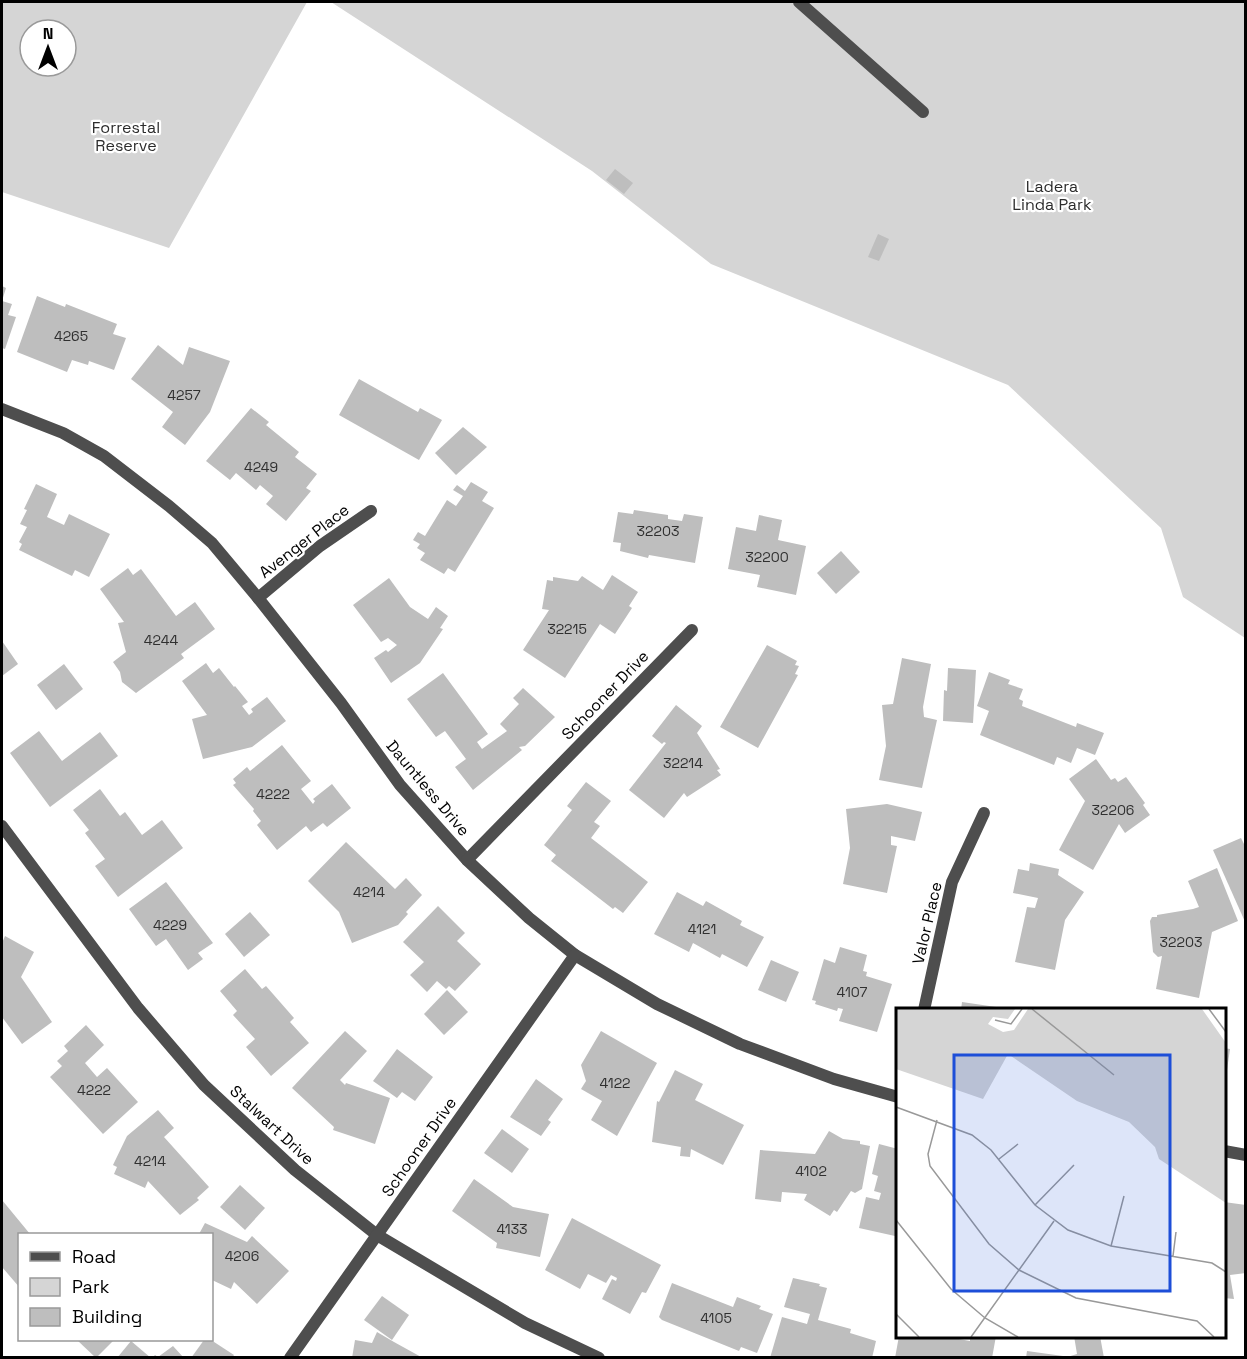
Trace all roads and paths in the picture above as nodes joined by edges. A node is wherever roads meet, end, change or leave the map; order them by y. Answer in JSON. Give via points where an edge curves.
{"nodes":[{"id":1,"x":799,"y":2,"type":"edge"},
{"id":2,"x":923,"y":112,"type":"dead end"},
{"id":3,"x":2,"y":409,"type":"edge"},
{"id":4,"x":371,"y":511,"type":"dead end"},
{"id":5,"x":258,"y":598,"type":"junction"},
{"id":6,"x":692,"y":630,"type":"dead end"},
{"id":7,"x":984,"y":813,"type":"dead end"},
{"id":8,"x":2,"y":826,"type":"edge"},
{"id":9,"x":467,"y":860,"type":"junction"},
{"id":10,"x":575,"y":956,"type":"junction"},
{"id":11,"x":924,"y":1008,"type":"edge"},
{"id":12,"x":896,"y":1096,"type":"edge"},
{"id":13,"x":1226,"y":1151,"type":"edge"},
{"id":14,"x":1245,"y":1155,"type":"edge"},
{"id":15,"x":377,"y":1235,"type":"junction"},
{"id":16,"x":290,"y":1358,"type":"edge"},
{"id":17,"x":599,"y":1358,"type":"edge"}],
"edges":[{"from":1,"to":2,"type":"street"},
{"from":3,"to":5,"type":"street","name":"Dauntless Drive","via":[[63,433],[104,456],[212,543]]},
{"from":4,"to":5,"type":"street","name":"Avenger Place","via":[[320,546]]},
{"from":5,"to":9,"type":"street","name":"Dauntless Drive","via":[[400,785]]},
{"from":6,"to":9,"type":"street","name":"Schooner Drive"},
{"from":7,"to":11,"type":"street","name":"Valor Place","via":[[952,882]]},
{"from":8,"to":15,"type":"street","name":"Stalwart Drive","via":[[138,1008],[204,1084],[295,1170]]},
{"from":9,"to":10,"type":"street","name":"Dauntless Drive"},
{"from":10,"to":12,"type":"street","name":"Dauntless Drive","via":[[657,1004],[740,1044],[834,1079]]},
{"from":10,"to":15,"type":"street","name":"Schooner Drive"},
{"from":13,"to":14,"type":"street"},
{"from":15,"to":16,"type":"street","name":"Schooner Drive"},
{"from":15,"to":17,"type":"street","name":"Stalwart Drive","via":[[525,1323]]}]}
